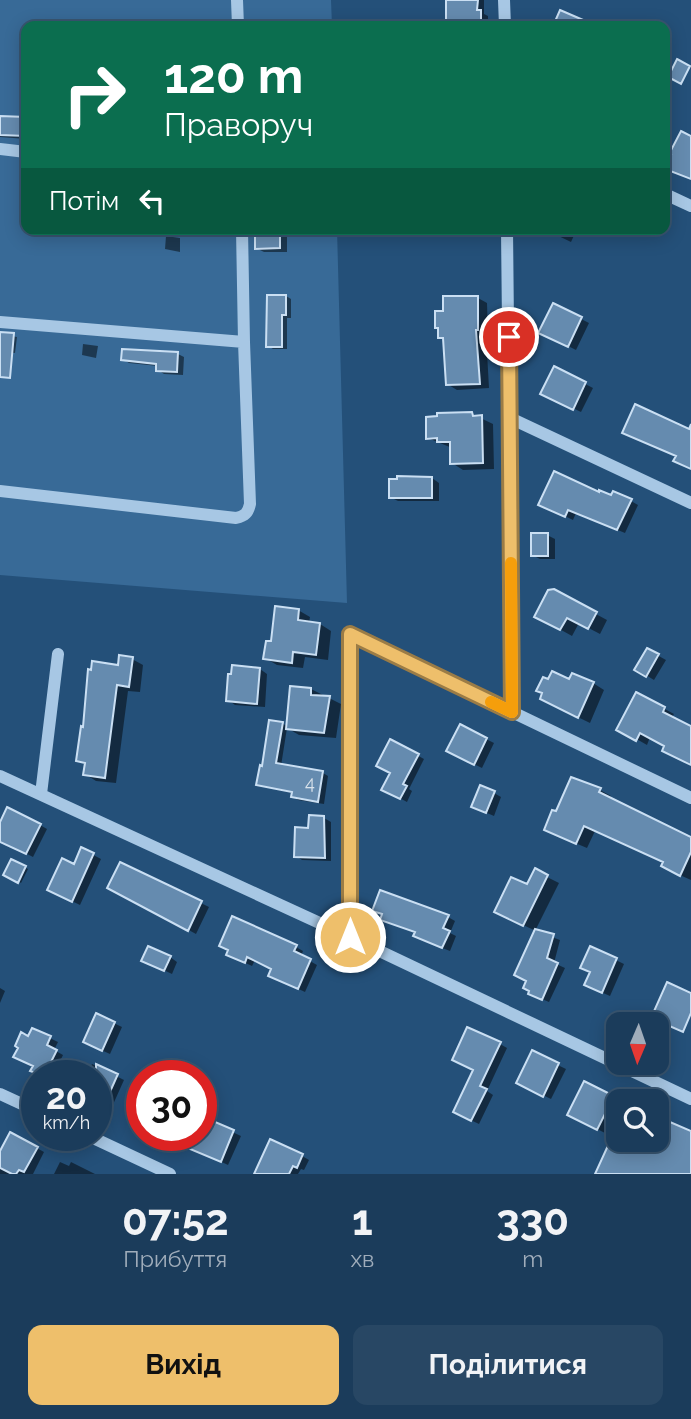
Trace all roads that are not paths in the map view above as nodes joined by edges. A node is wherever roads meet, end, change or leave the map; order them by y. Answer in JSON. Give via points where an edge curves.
{"nodes":[{"id":1,"x":237,"y":0,"type":"edge"},
{"id":2,"x":505,"y":0,"type":"edge"},
{"id":3,"x":237,"y":21,"type":"edge"},
{"id":4,"x":505,"y":21,"type":"edge"},
{"id":5,"x":0,"y":149,"type":"edge"},
{"id":6,"x":21,"y":151,"type":"edge"},
{"id":7,"x":670,"y":196,"type":"edge"},
{"id":8,"x":691,"y":206,"type":"edge"},
{"id":9,"x":242,"y":235,"type":"edge"},
{"id":10,"x":508,"y":235,"type":"edge"},
{"id":11,"x":0,"y":322,"type":"edge"},
{"id":12,"x":244,"y":342,"type":"junction"},
{"id":13,"x":510,"y":418,"type":"junction"},
{"id":14,"x":0,"y":491,"type":"edge"},
{"id":15,"x":691,"y":503,"type":"edge"},
{"id":16,"x":58,"y":654,"type":"dead end"},
{"id":17,"x":512,"y":712,"type":"junction"},
{"id":18,"x":0,"y":776,"type":"edge"},
{"id":19,"x":41,"y":794,"type":"junction"},
{"id":20,"x":691,"y":798,"type":"edge"},
{"id":21,"x":350,"y":937,"type":"junction"},
{"id":22,"x":0,"y":1094,"type":"edge"},
{"id":23,"x":691,"y":1100,"type":"edge"},
{"id":24,"x":21,"y":1104,"type":"edge"},
{"id":25,"x":112,"y":1147,"type":"edge"},
{"id":26,"x":170,"y":1174,"type":"edge"}],
"edges":[{"from":1,"to":3,"type":"street"},
{"from":2,"to":4,"type":"street"},
{"from":5,"to":6,"type":"street"},
{"from":7,"to":8,"type":"street"},
{"from":9,"to":12,"type":"street"},
{"from":10,"to":13,"type":"street"},
{"from":11,"to":12,"type":"street"},
{"from":12,"to":14,"type":"street","via":[[250,504],[243,516]]},
{"from":13,"to":15,"type":"street"},
{"from":13,"to":17,"type":"street"},
{"from":16,"to":19,"type":"street"},
{"from":17,"to":20,"type":"street"},
{"from":17,"to":21,"type":"street","via":[[350,634]]},
{"from":18,"to":19,"type":"street"},
{"from":19,"to":21,"type":"street"},
{"from":21,"to":23,"type":"street"},
{"from":22,"to":24,"type":"street"},
{"from":25,"to":26,"type":"street"}]}
